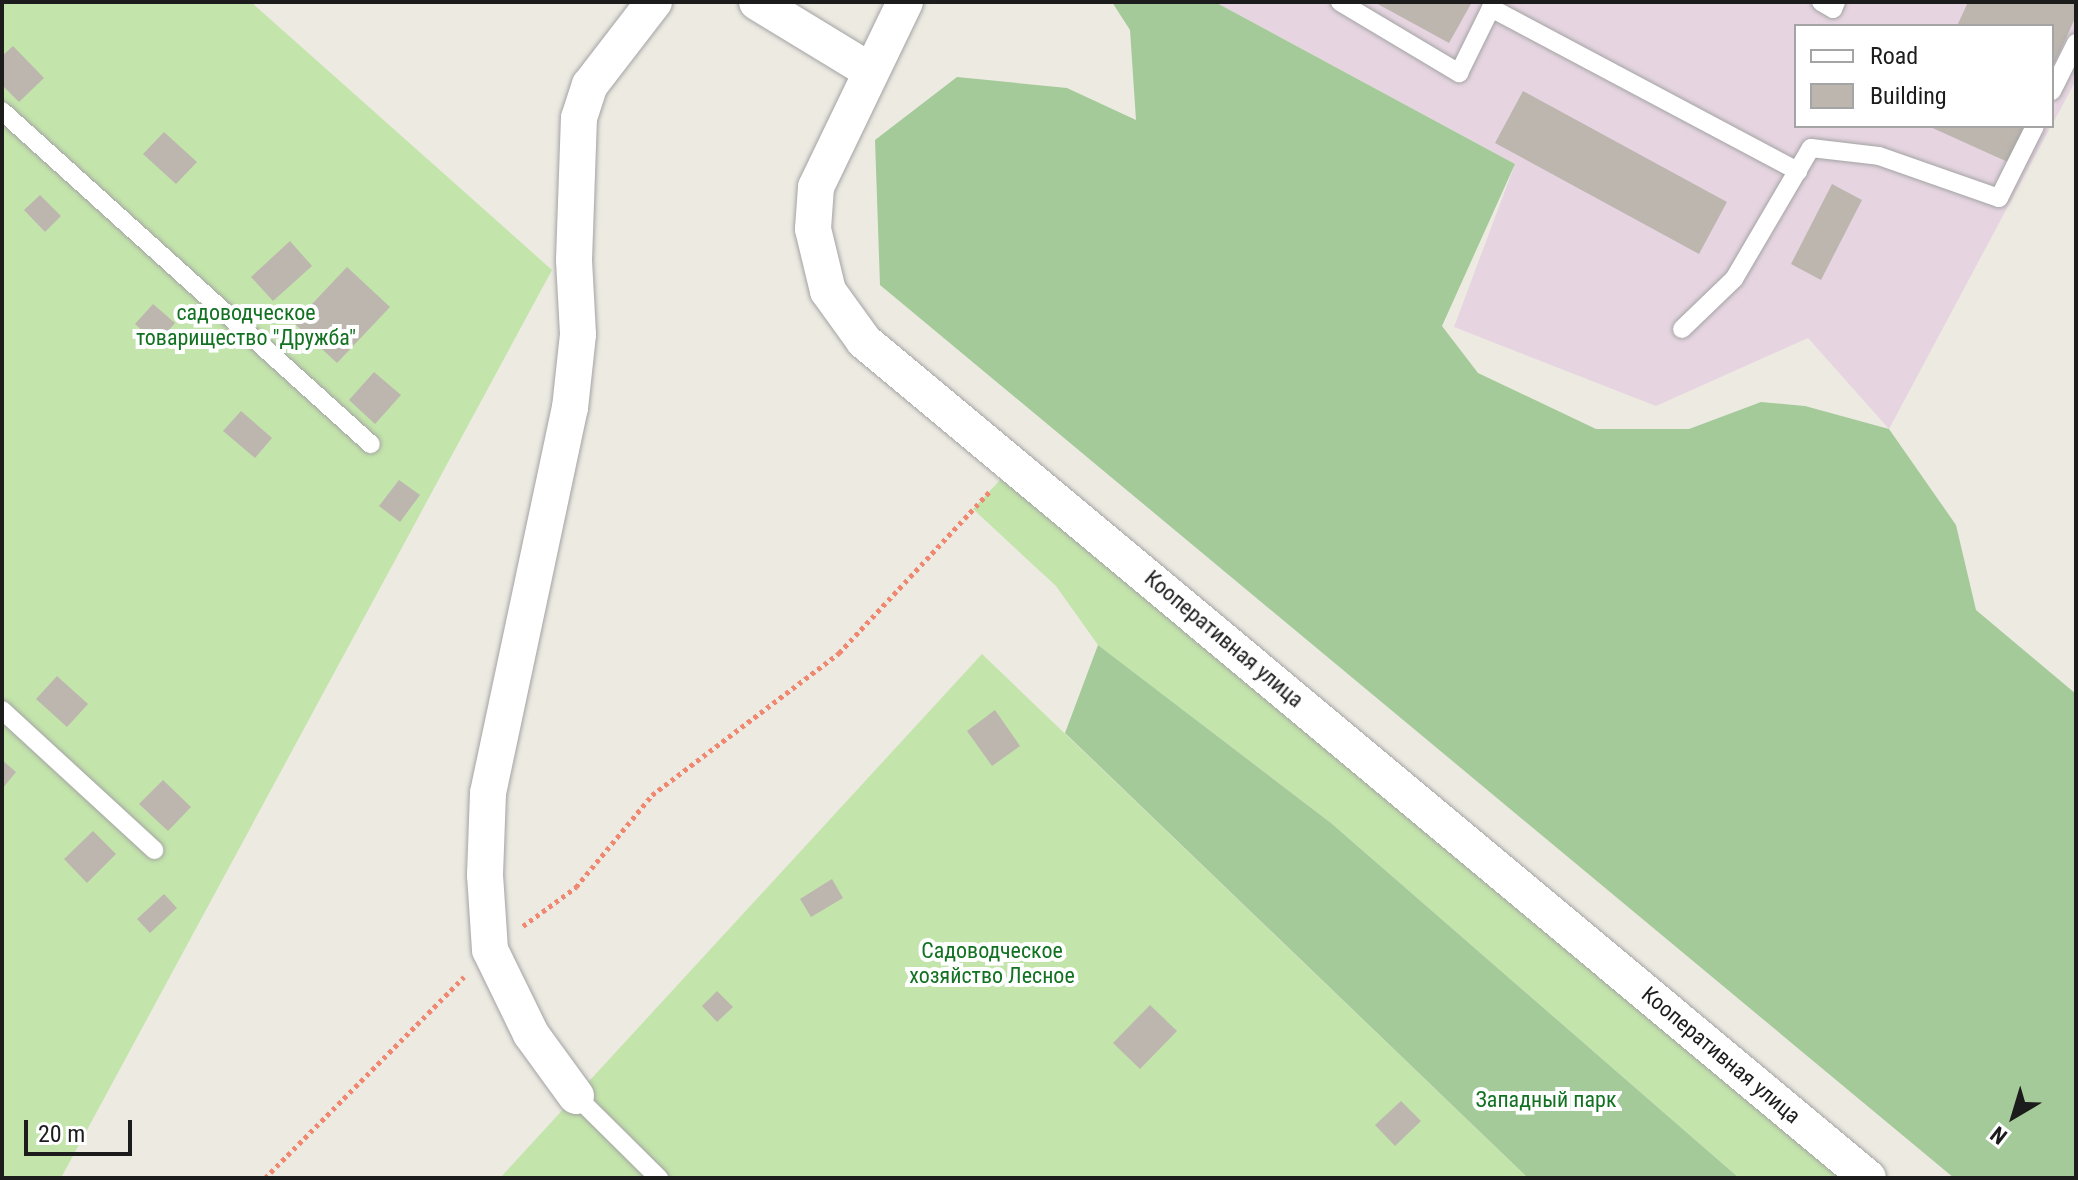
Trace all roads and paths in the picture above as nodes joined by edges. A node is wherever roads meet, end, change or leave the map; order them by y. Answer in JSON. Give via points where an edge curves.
{"nodes":[{"id":1,"x":654,"y":2,"type":"edge"},
{"id":2,"x":757,"y":2,"type":"edge"},
{"id":3,"x":905,"y":2,"type":"edge"},
{"id":4,"x":1340,"y":2,"type":"edge"},
{"id":5,"x":1821,"y":2,"type":"edge"},
{"id":6,"x":1836,"y":2,"type":"edge"},
{"id":7,"x":1493,"y":5,"type":"edge"},
{"id":8,"x":2076,"y":43,"type":"edge"},
{"id":9,"x":869,"y":70,"type":"junction"},
{"id":10,"x":2054,"y":87,"type":"edge"},
{"id":11,"x":2,"y":111,"type":"edge"},
{"id":12,"x":2034,"y":128,"type":"edge"},
{"id":13,"x":1798,"y":171,"type":"junction"},
{"id":14,"x":1682,"y":329,"type":"dead end"},
{"id":15,"x":371,"y":444,"type":"dead end"},
{"id":16,"x":973,"y":509,"type":"dead end"},
{"id":17,"x":2,"y":710,"type":"edge"},
{"id":18,"x":154,"y":850,"type":"dead end"},
{"id":19,"x":490,"y":950,"type":"junction"},
{"id":20,"x":576,"y":1096,"type":"joint"},
{"id":21,"x":265,"y":1178,"type":"edge"},
{"id":22,"x":659,"y":1178,"type":"edge"},
{"id":23,"x":1868,"y":1178,"type":"edge"}],
"edges":[{"from":1,"to":19,"type":"street","via":[[590,85],[579,118],[574,260],[578,334],[570,408],[488,793],[485,875]]},
{"from":2,"to":9,"type":"street"},
{"from":3,"to":9,"type":"street","name":"Кооперативная улица"},
{"from":4,"to":7,"type":"lane","via":[[1459,73]]},
{"from":5,"to":6,"type":"lane","via":[[1833,9]]},
{"from":7,"to":13,"type":"lane"},
{"from":8,"to":10,"type":"lane"},
{"from":9,"to":23,"type":"street","name":"Кооперативная улица","via":[[816,187],[813,229],[828,291],[864,341]]},
{"from":11,"to":15,"type":"lane"},
{"from":12,"to":13,"type":"lane","via":[[1999,198],[1879,156],[1811,148]]},
{"from":13,"to":14,"type":"lane","via":[[1734,279]]},
{"from":16,"to":19,"type":"path","via":[[839,653],[652,795],[576,887]]},
{"from":17,"to":18,"type":"lane"},
{"from":19,"to":20,"type":"street","via":[[531,1034]]},
{"from":19,"to":21,"type":"path"},
{"from":20,"to":22,"type":"lane"}]}
